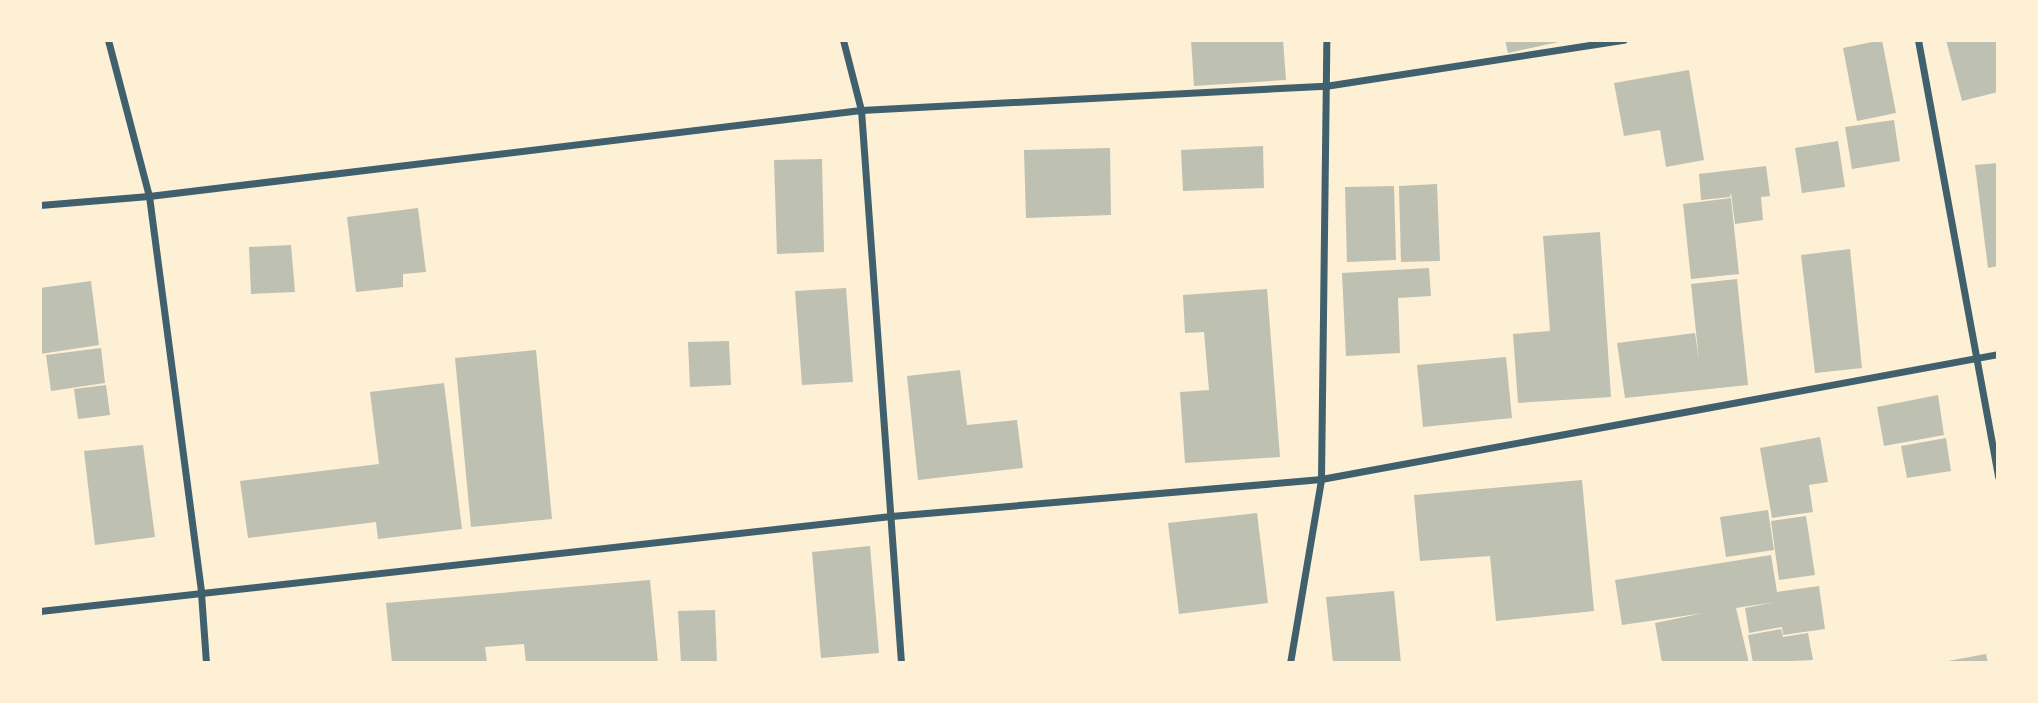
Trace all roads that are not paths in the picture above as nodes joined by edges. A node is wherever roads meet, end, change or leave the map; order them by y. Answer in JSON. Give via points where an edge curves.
{"nodes":[{"id":1,"x":108,"y":40,"type":"edge"},
{"id":2,"x":844,"y":40,"type":"edge"},
{"id":3,"x":1326,"y":40,"type":"edge"},
{"id":4,"x":1623,"y":40,"type":"edge"},
{"id":5,"x":1917,"y":40,"type":"edge"},
{"id":6,"x":1325,"y":86,"type":"junction"},
{"id":7,"x":861,"y":110,"type":"junction"},
{"id":8,"x":149,"y":196,"type":"junction"},
{"id":9,"x":40,"y":205,"type":"edge"},
{"id":10,"x":1998,"y":354,"type":"edge"},
{"id":11,"x":1973,"y":359,"type":"junction"},
{"id":12,"x":1998,"y":477,"type":"edge"},
{"id":13,"x":1321,"y":478,"type":"junction"},
{"id":14,"x":891,"y":516,"type":"junction"},
{"id":15,"x":201,"y":593,"type":"junction"},
{"id":16,"x":40,"y":611,"type":"edge"},
{"id":17,"x":206,"y":663,"type":"edge"},
{"id":18,"x":901,"y":663,"type":"edge"},
{"id":19,"x":1290,"y":663,"type":"edge"}],
"edges":[{"from":1,"to":8,"type":"street"},
{"from":2,"to":7,"type":"street"},
{"from":3,"to":6,"type":"street"},
{"from":4,"to":6,"type":"street"},
{"from":5,"to":11,"type":"street"},
{"from":6,"to":7,"type":"street"},
{"from":6,"to":13,"type":"street"},
{"from":7,"to":8,"type":"street"},
{"from":7,"to":14,"type":"street"},
{"from":8,"to":9,"type":"street"},
{"from":8,"to":15,"type":"street"},
{"from":10,"to":11,"type":"street"},
{"from":11,"to":12,"type":"street"},
{"from":11,"to":13,"type":"street"},
{"from":13,"to":14,"type":"street"},
{"from":13,"to":19,"type":"street"},
{"from":14,"to":15,"type":"street"},
{"from":14,"to":18,"type":"street"},
{"from":15,"to":16,"type":"street"},
{"from":15,"to":17,"type":"street"}]}
